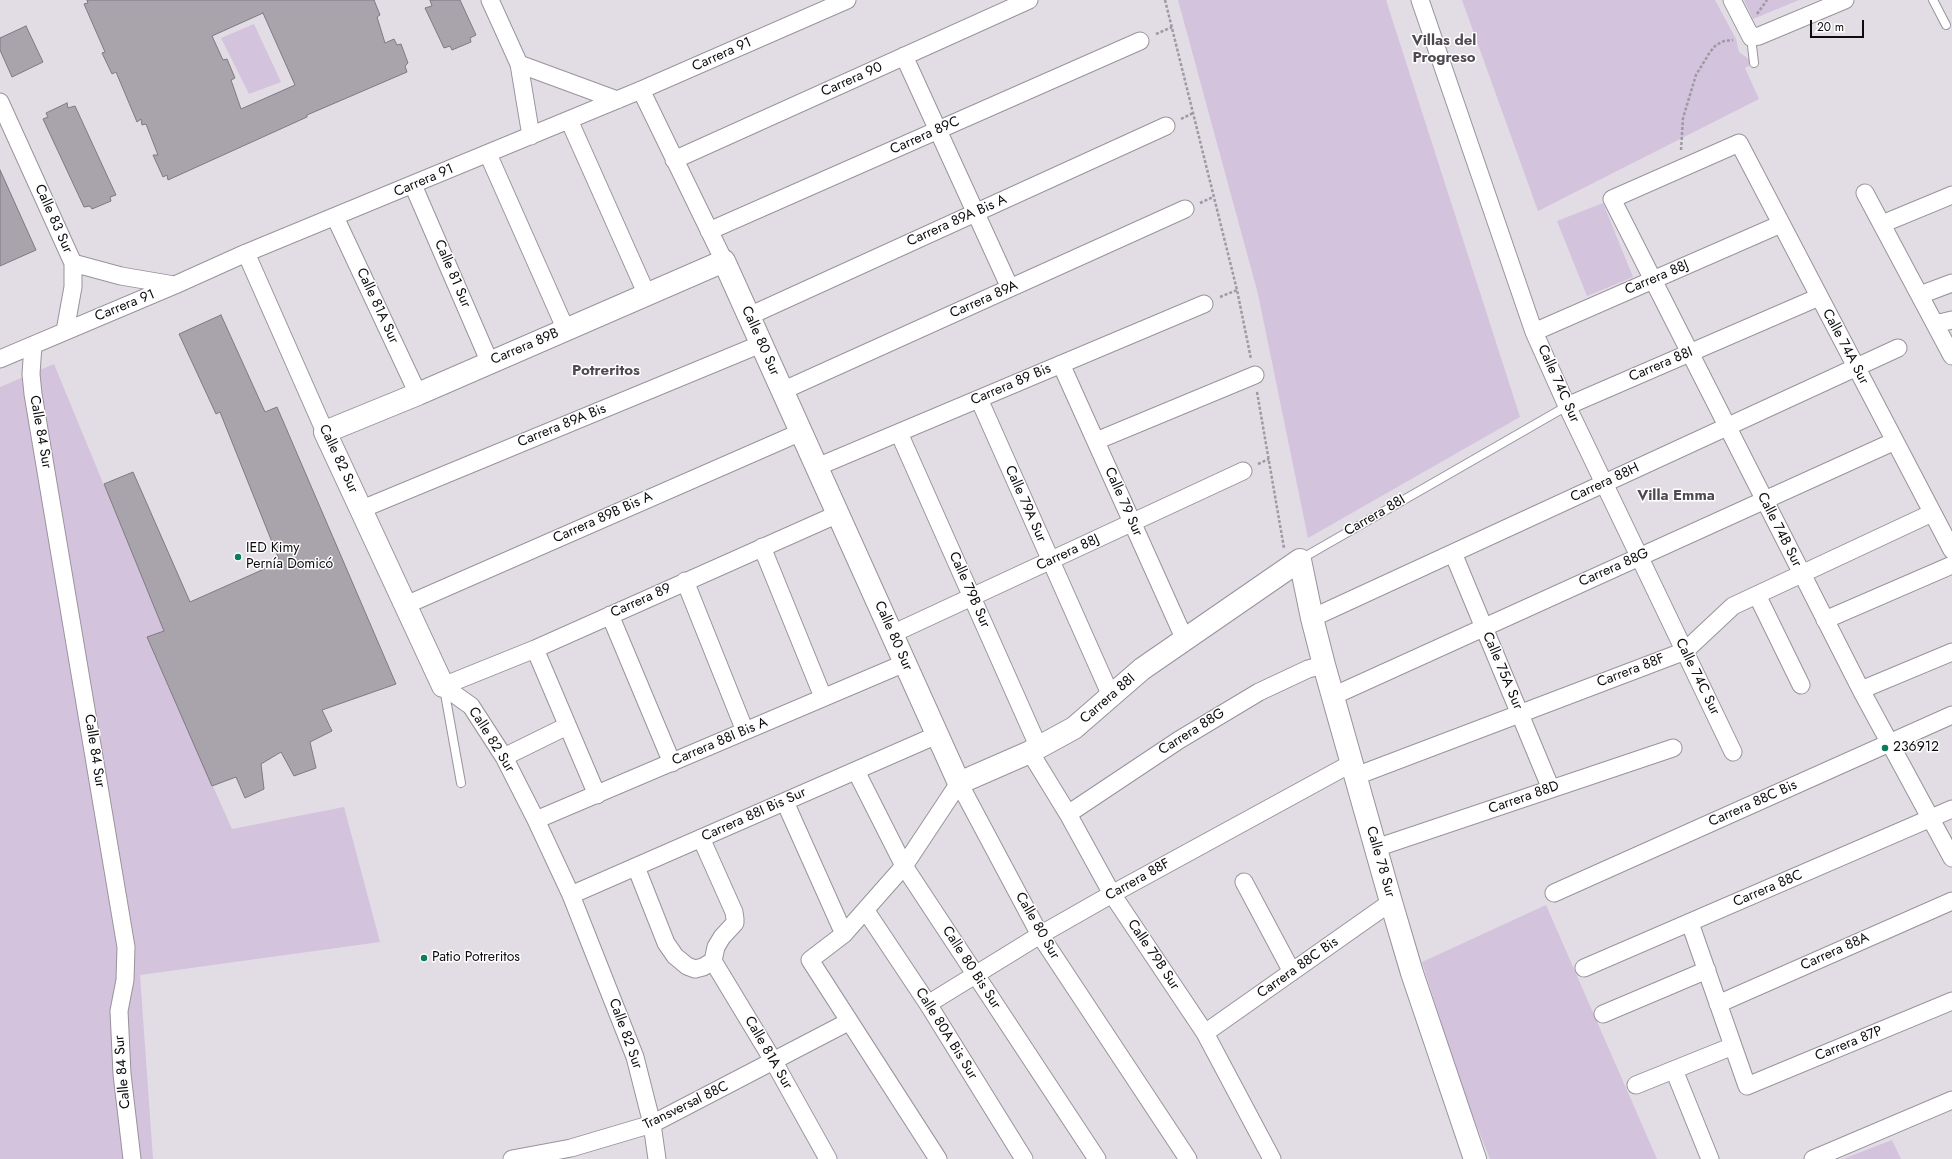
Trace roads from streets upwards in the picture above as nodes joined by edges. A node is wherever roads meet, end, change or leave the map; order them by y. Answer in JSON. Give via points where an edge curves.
{"nodes":[{"id":1,"x":490,"y":0,"type":"edge"},
{"id":2,"x":847,"y":0,"type":"edge"},
{"id":3,"x":1029,"y":0,"type":"edge"},
{"id":4,"x":1420,"y":0,"type":"edge"},
{"id":5,"x":1732,"y":0,"type":"edge"},
{"id":6,"x":1845,"y":0,"type":"edge"},
{"id":7,"x":1140,"y":41,"type":"dead end"},
{"id":8,"x":904,"y":56,"type":"junction"},
{"id":9,"x":519,"y":64,"type":"junction"},
{"id":10,"x":641,"y":90,"type":"junction"},
{"id":11,"x":617,"y":100,"type":"junction"},
{"id":12,"x":0,"y":102,"type":"edge"},
{"id":13,"x":570,"y":120,"type":"junction"},
{"id":14,"x":1166,"y":126,"type":"dead end"},
{"id":15,"x":938,"y":130,"type":"junction"},
{"id":16,"x":532,"y":136,"type":"junction"},
{"id":17,"x":488,"y":154,"type":"junction"},
{"id":18,"x":674,"y":160,"type":"junction"},
{"id":19,"x":413,"y":185,"type":"junction"},
{"id":20,"x":1865,"y":193,"type":"dead end"},
{"id":21,"x":1952,"y":195,"type":"edge"},
{"id":22,"x":1612,"y":199,"type":"joint"},
{"id":23,"x":1185,"y":209,"type":"dead end"},
{"id":24,"x":976,"y":212,"type":"junction"},
{"id":25,"x":335,"y":217,"type":"junction"},
{"id":26,"x":1781,"y":224,"type":"junction"},
{"id":27,"x":1882,"y":224,"type":"junction"},
{"id":28,"x":710,"y":231,"type":"junction"},
{"id":29,"x":246,"y":253,"type":"junction"},
{"id":30,"x":724,"y":261,"type":"junction"},
{"id":31,"x":73,"y":263,"type":"junction"},
{"id":32,"x":1653,"y":280,"type":"junction"},
{"id":33,"x":1952,"y":283,"type":"edge"},
{"id":34,"x":175,"y":285,"type":"junction"},
{"id":35,"x":1010,"y":288,"type":"junction"},
{"id":36,"x":647,"y":295,"type":"junction"},
{"id":37,"x":1920,"y":295,"type":"junction"},
{"id":38,"x":1820,"y":297,"type":"junction"},
{"id":39,"x":1204,"y":304,"type":"dead end"},
{"id":40,"x":749,"y":316,"type":"junction"},
{"id":41,"x":1952,"y":320,"type":"edge"},
{"id":42,"x":1935,"y":324,"type":"junction"},
{"id":43,"x":566,"y":330,"type":"junction"},
{"id":44,"x":65,"y":331,"type":"junction"},
{"id":45,"x":1534,"y":332,"type":"junction"},
{"id":46,"x":34,"y":344,"type":"junction"},
{"id":47,"x":761,"y":344,"type":"junction"},
{"id":48,"x":1898,"y":348,"type":"dead end"},
{"id":49,"x":1690,"y":353,"type":"junction"},
{"id":50,"x":1952,"y":356,"type":"edge"},
{"id":51,"x":0,"y":359,"type":"edge"},
{"id":52,"x":490,"y":362,"type":"junction"},
{"id":53,"x":1061,"y":364,"type":"junction"},
{"id":54,"x":1856,"y":368,"type":"junction"},
{"id":55,"x":1254,"y":376,"type":"road end"},
{"id":56,"x":782,"y":391,"type":"junction"},
{"id":57,"x":418,"y":394,"type":"junction"},
{"id":58,"x":979,"y":399,"type":"junction"},
{"id":59,"x":1567,"y":406,"type":"junction"},
{"id":60,"x":1727,"y":427,"type":"junction"},
{"id":61,"x":326,"y":432,"type":"junction"},
{"id":62,"x":801,"y":432,"type":"junction"},
{"id":63,"x":899,"y":433,"type":"junction"},
{"id":64,"x":1096,"y":441,"type":"junction"},
{"id":65,"x":1895,"y":441,"type":"junction"},
{"id":66,"x":817,"y":468,"type":"junction"},
{"id":67,"x":1243,"y":471,"type":"dead end"},
{"id":68,"x":1604,"y":484,"type":"junction"},
{"id":69,"x":1764,"y":500,"type":"junction"},
{"id":70,"x":362,"y":509,"type":"junction"},
{"id":71,"x":1932,"y":513,"type":"junction"},
{"id":72,"x":838,"y":514,"type":"junction"},
{"id":73,"x":1132,"y":523,"type":"junction"},
{"id":74,"x":762,"y":547,"type":"junction"},
{"id":75,"x":1952,"y":550,"type":"edge"},
{"id":76,"x":1453,"y":553,"type":"junction"},
{"id":77,"x":1639,"y":557,"type":"junction"},
{"id":78,"x":1050,"y":561,"type":"junction"},
{"id":79,"x":1294,"y":564,"type":"joint"},
{"id":80,"x":1952,"y":565,"type":"edge"},
{"id":81,"x":1802,"y":574,"type":"junction"},
{"id":82,"x":685,"y":581,"type":"junction"},
{"id":83,"x":1757,"y":595,"type":"junction"},
{"id":84,"x":972,"y":597,"type":"junction"},
{"id":85,"x":406,"y":604,"type":"junction"},
{"id":86,"x":610,"y":615,"type":"junction"},
{"id":87,"x":1312,"y":618,"type":"junction"},
{"id":88,"x":1826,"y":620,"type":"junction"},
{"id":89,"x":1484,"y":627,"type":"junction"},
{"id":90,"x":892,"y":634,"type":"junction"},
{"id":91,"x":1185,"y":640,"type":"junction"},
{"id":92,"x":535,"y":649,"type":"junction"},
{"id":93,"x":1685,"y":651,"type":"junction"},
{"id":94,"x":1952,"y":652,"type":"edge"},
{"id":95,"x":905,"y":662,"type":"junction"},
{"id":96,"x":1324,"y":665,"type":"junction"},
{"id":97,"x":1801,"y":685,"type":"dead end"},
{"id":98,"x":443,"y":686,"type":"junction"},
{"id":99,"x":1861,"y":690,"type":"junction"},
{"id":100,"x":1111,"y":696,"type":"junction"},
{"id":101,"x":1333,"y":696,"type":"junction"},
{"id":102,"x":824,"y":697,"type":"junction"},
{"id":103,"x":1520,"y":714,"type":"junction"},
{"id":104,"x":1952,"y":715,"type":"edge"},
{"id":105,"x":567,"y":726,"type":"junction"},
{"id":106,"x":745,"y":731,"type":"junction"},
{"id":107,"x":938,"y":735,"type":"junction"},
{"id":108,"x":1890,"y":743,"type":"junction"},
{"id":109,"x":1673,"y":748,"type":"dead end"},
{"id":110,"x":1034,"y":750,"type":"junction"},
{"id":111,"x":1734,"y":752,"type":"dead end"},
{"id":112,"x":504,"y":757,"type":"junction"},
{"id":113,"x":672,"y":763,"type":"junction"},
{"id":114,"x":1354,"y":769,"type":"junction"},
{"id":115,"x":856,"y":771,"type":"junction"},
{"id":116,"x":959,"y":783,"type":"junction"},
{"id":117,"x":1551,"y":789,"type":"junction"},
{"id":118,"x":597,"y":795,"type":"junction"},
{"id":119,"x":785,"y":802,"type":"junction"},
{"id":120,"x":1952,"y":809,"type":"edge"},
{"id":121,"x":1068,"y":814,"type":"junction"},
{"id":122,"x":1931,"y":819,"type":"junction"},
{"id":123,"x":536,"y":820,"type":"junction"},
{"id":124,"x":701,"y":838,"type":"junction"},
{"id":125,"x":1376,"y":848,"type":"junction"},
{"id":126,"x":1952,"y":858,"type":"edge"},
{"id":127,"x":904,"y":866,"type":"junction"},
{"id":128,"x":636,"y":867,"type":"junction"},
{"id":129,"x":1244,"y":882,"type":"dead end"},
{"id":130,"x":1554,"y":893,"type":"dead end"},
{"id":131,"x":1112,"y":894,"type":"junction"},
{"id":132,"x":571,"y":895,"type":"junction"},
{"id":133,"x":1952,"y":901,"type":"edge"},
{"id":134,"x":1391,"y":902,"type":"junction"},
{"id":135,"x":866,"y":910,"type":"junction"},
{"id":136,"x":1690,"y":923,"type":"junction"},
{"id":137,"x":844,"y":934,"type":"junction"},
{"id":138,"x":1040,"y":935,"type":"junction"},
{"id":139,"x":714,"y":954,"type":"junction"},
{"id":140,"x":1584,"y":968,"type":"dead end"},
{"id":141,"x":1707,"y":970,"type":"junction"},
{"id":142,"x":1292,"y":972,"type":"junction"},
{"id":143,"x":976,"y":975,"type":"junction"},
{"id":144,"x":1952,"y":1001,"type":"edge"},
{"id":145,"x":928,"y":1004,"type":"junction"},
{"id":146,"x":1718,"y":1004,"type":"junction"},
{"id":147,"x":1603,"y":1014,"type":"dead end"},
{"id":148,"x":848,"y":1022,"type":"junction"},
{"id":149,"x":1205,"y":1034,"type":"junction"},
{"id":150,"x":1733,"y":1046,"type":"junction"},
{"id":151,"x":774,"y":1062,"type":"junction"},
{"id":152,"x":1674,"y":1070,"type":"junction"},
{"id":153,"x":1636,"y":1085,"type":"dead end"},
{"id":154,"x":1952,"y":1100,"type":"edge"},
{"id":155,"x":652,"y":1124,"type":"junction"},
{"id":156,"x":573,"y":1154,"type":"edge"},
{"id":157,"x":1269,"y":1158,"type":"edge"},
{"id":158,"x":132,"y":1159,"type":"edge"},
{"id":159,"x":512,"y":1159,"type":"edge"},
{"id":160,"x":657,"y":1159,"type":"edge"},
{"id":161,"x":828,"y":1159,"type":"edge"},
{"id":162,"x":938,"y":1159,"type":"edge"},
{"id":163,"x":1024,"y":1159,"type":"edge"},
{"id":164,"x":1097,"y":1159,"type":"edge"},
{"id":165,"x":1188,"y":1159,"type":"edge"},
{"id":166,"x":1475,"y":1159,"type":"edge"},
{"id":167,"x":1710,"y":1159,"type":"edge"},
{"id":168,"x":1813,"y":1159,"type":"edge"}],
"edges":[{"from":1,"to":9,"type":"street"},
{"from":2,"to":10,"type":"street","name":"Carrera 91"},
{"from":3,"to":8,"type":"street","name":"Carrera 90"},
{"from":4,"to":45,"type":"street","name":"Calle 74C Sur"},
{"from":5,"to":6,"type":"street","via":[[1755,37]]},
{"from":7,"to":15,"type":"street","name":"Carrera 89C"},
{"from":8,"to":15,"type":"street"},
{"from":8,"to":18,"type":"street","name":"Carrera 90"},
{"from":9,"to":11,"type":"street"},
{"from":9,"to":16,"type":"street"},
{"from":10,"to":11,"type":"street","name":"Carrera 91"},
{"from":10,"to":18,"type":"street","name":"Calle 80 Sur"},
{"from":11,"to":13,"type":"street","name":"Carrera 91"},
{"from":12,"to":31,"type":"street","name":"Calle 83 Sur"},
{"from":13,"to":16,"type":"street","name":"Carrera 91"},
{"from":13,"to":36,"type":"street"},
{"from":14,"to":24,"type":"street","name":"Carrera 89A Bis A"},
{"from":15,"to":24,"type":"street"},
{"from":15,"to":28,"type":"street","name":"Carrera 89C"},
{"from":16,"to":17,"type":"street","name":"Carrera 91"},
{"from":17,"to":19,"type":"street","name":"Carrera 91"},
{"from":17,"to":43,"type":"street"},
{"from":18,"to":28,"type":"street","name":"Calle 80 Sur"},
{"from":19,"to":25,"type":"street","name":"Carrera 91"},
{"from":19,"to":52,"type":"street","name":"Calle 81 Sur"},
{"from":20,"to":27,"type":"street"},
{"from":21,"to":27,"type":"street"},
{"from":22,"to":26,"type":"street","name":"Calle 74A Sur","via":[[1739,143]]},
{"from":22,"to":32,"type":"street","name":"Calle 74B Sur"},
{"from":23,"to":35,"type":"street","name":"Carrera 89A"},
{"from":24,"to":35,"type":"street"},
{"from":24,"to":40,"type":"street","name":"Carrera 89A Bis A"},
{"from":25,"to":29,"type":"street","name":"Carrera 91"},
{"from":25,"to":57,"type":"street","name":"Calle 81A Sur"},
{"from":26,"to":32,"type":"street","name":"Carrera 88J"},
{"from":26,"to":38,"type":"street","name":"Calle 74A Sur"},
{"from":27,"to":37,"type":"street"},
{"from":28,"to":30,"type":"street","name":"Calle 80 Sur"},
{"from":29,"to":34,"type":"street","name":"Carrera 91"},
{"from":29,"to":61,"type":"street","name":"Calle 82 Sur"},
{"from":30,"to":36,"type":"street","name":"Carrera 89B"},
{"from":30,"to":40,"type":"street","name":"Calle 80 Sur"},
{"from":31,"to":34,"type":"street","name":"Calle 83 Sur","via":[[121,276]]},
{"from":31,"to":44,"type":"street","via":[[73,287]]},
{"from":32,"to":45,"type":"street","name":"Carrera 88J"},
{"from":32,"to":49,"type":"street","name":"Calle 74B Sur"},
{"from":33,"to":37,"type":"street"},
{"from":34,"to":44,"type":"street","name":"Carrera 91"},
{"from":35,"to":56,"type":"street","name":"Carrera 89A"},
{"from":36,"to":43,"type":"street","name":"Carrera 89B"},
{"from":37,"to":42,"type":"street"},
{"from":38,"to":49,"type":"street","name":"Carrera 88I"},
{"from":38,"to":54,"type":"street","name":"Calle 74A Sur"},
{"from":39,"to":53,"type":"street","name":"Carrera 89 Bis"},
{"from":40,"to":47,"type":"street","name":"Calle 80 Sur"},
{"from":41,"to":42,"type":"street"},
{"from":42,"to":50,"type":"street"},
{"from":43,"to":52,"type":"street","name":"Carrera 89B"},
{"from":44,"to":46,"type":"street","name":"Carrera 91"},
{"from":45,"to":59,"type":"street","name":"Calle 74C Sur"},
{"from":46,"to":51,"type":"street","name":"Carrera 91"},
{"from":46,"to":158,"type":"street","name":"Calle 84 Sur","via":[[31,374],[33,394],[126,947],[126,980],[119,1011],[122,1074]]},
{"from":47,"to":56,"type":"street","name":"Calle 80 Sur"},
{"from":47,"to":70,"type":"street","name":"Carrera 89A Bis"},
{"from":48,"to":54,"type":"street","name":"Carrera 88H"},
{"from":49,"to":59,"type":"street","name":"Carrera 88I"},
{"from":49,"to":60,"type":"street","name":"Calle 74B Sur"},
{"from":52,"to":57,"type":"street","name":"Carrera 89B"},
{"from":53,"to":58,"type":"street","name":"Carrera 89 Bis"},
{"from":53,"to":64,"type":"street","name":"Calle 79 Sur"},
{"from":54,"to":60,"type":"street","name":"Carrera 88H"},
{"from":54,"to":65,"type":"street","name":"Calle 74A Sur"},
{"from":55,"to":64,"type":"street"},
{"from":56,"to":62,"type":"street","name":"Calle 80 Sur"},
{"from":57,"to":61,"type":"street","name":"Carrera 89B"},
{"from":58,"to":63,"type":"street","name":"Carrera 89 Bis"},
{"from":58,"to":78,"type":"street","name":"Calle 79A Sur"},
{"from":59,"to":68,"type":"street","name":"Calle 74C Sur"},
{"from":60,"to":68,"type":"street","name":"Carrera 88H"},
{"from":60,"to":69,"type":"street","name":"Calle 74B Sur"},
{"from":61,"to":70,"type":"street","name":"Calle 82 Sur"},
{"from":62,"to":66,"type":"street","name":"Calle 80 Sur"},
{"from":62,"to":85,"type":"street","name":"Carrera 89B Bis A"},
{"from":63,"to":66,"type":"street","name":"Carrera 89 Bis"},
{"from":63,"to":84,"type":"street","name":"Calle 79B Sur"},
{"from":64,"to":73,"type":"street","name":"Calle 79 Sur"},
{"from":65,"to":69,"type":"street","name":"Carrera 88G"},
{"from":65,"to":71,"type":"street","name":"Calle 74A Sur"},
{"from":66,"to":72,"type":"street","name":"Calle 80 Sur"},
{"from":67,"to":73,"type":"street","name":"Carrera 88J"},
{"from":68,"to":76,"type":"street","name":"Carrera 88H"},
{"from":68,"to":77,"type":"street","name":"Calle 74C Sur"},
{"from":69,"to":77,"type":"street","name":"Carrera 88G"},
{"from":69,"to":81,"type":"street","name":"Calle 74B Sur"},
{"from":70,"to":85,"type":"street","name":"Calle 82 Sur"},
{"from":71,"to":75,"type":"street","name":"Calle 74A Sur"},
{"from":71,"to":81,"type":"street","name":"Carrera 88F"},
{"from":72,"to":74,"type":"street","name":"Carrera 89"},
{"from":72,"to":90,"type":"street","name":"Calle 80 Sur"},
{"from":73,"to":78,"type":"street","name":"Carrera 88J"},
{"from":73,"to":91,"type":"street","name":"Calle 79 Sur"},
{"from":74,"to":82,"type":"street","name":"Carrera 89"},
{"from":74,"to":102,"type":"street"},
{"from":76,"to":87,"type":"street","name":"Carrera 88H"},
{"from":76,"to":89,"type":"street","name":"Calle 75A Sur"},
{"from":77,"to":89,"type":"street","name":"Carrera 88G"},
{"from":77,"to":93,"type":"street","name":"Calle 74C Sur"},
{"from":78,"to":84,"type":"street","name":"Carrera 88J"},
{"from":78,"to":100,"type":"street","name":"Calle 79A Sur"},
{"from":79,"to":87,"type":"street","name":"Calle 78 Sur"},
{"from":79,"to":91,"type":"street","name":"Carrera 88I"},
{"from":80,"to":88,"type":"street"},
{"from":81,"to":83,"type":"street","name":"Carrera 88F"},
{"from":81,"to":88,"type":"street","name":"Calle 74B Sur"},
{"from":82,"to":86,"type":"street","name":"Carrera 89"},
{"from":82,"to":106,"type":"street"},
{"from":83,"to":93,"type":"street","name":"Carrera 88F","via":[[1733,606]]},
{"from":83,"to":97,"type":"street"},
{"from":84,"to":90,"type":"street","name":"Carrera 88J"},
{"from":84,"to":110,"type":"street","name":"Calle 79B Sur"},
{"from":85,"to":98,"type":"street","name":"Calle 82 Sur"},
{"from":86,"to":92,"type":"street","name":"Carrera 89"},
{"from":86,"to":113,"type":"street"},
{"from":87,"to":96,"type":"street","name":"Calle 78 Sur"},
{"from":88,"to":99,"type":"street","name":"Calle 74B Sur"},
{"from":89,"to":101,"type":"street","name":"Carrera 88G"},
{"from":89,"to":103,"type":"street","name":"Calle 75A Sur"},
{"from":90,"to":95,"type":"street","name":"Calle 80 Sur"},
{"from":91,"to":100,"type":"street","name":"Carrera 88I","via":[[1142,669]]},
{"from":92,"to":98,"type":"street","name":"Carrera 89"},
{"from":92,"to":105,"type":"street"},
{"from":93,"to":103,"type":"street","name":"Carrera 88F"},
{"from":93,"to":111,"type":"street","name":"Calle 74C Sur"},
{"from":94,"to":99,"type":"street"},
{"from":95,"to":102,"type":"street","name":"Carrera 88I Bis A"},
{"from":95,"to":107,"type":"street","name":"Calle 80 Sur"},
{"from":96,"to":101,"type":"street","name":"Calle 78 Sur"},
{"from":96,"to":121,"type":"street","name":"Carrera 88G","via":[[1308,669],[1259,692],[1179,740]]},
{"from":98,"to":112,"type":"street","name":"Calle 82 Sur","via":[[471,706]]},
{"from":99,"to":108,"type":"street","name":"Calle 74B Sur"},
{"from":100,"to":110,"type":"street","name":"Carrera 88I","via":[[1074,728]]},
{"from":101,"to":114,"type":"street","name":"Calle 78 Sur"},
{"from":102,"to":106,"type":"street","name":"Carrera 88I Bis A"},
{"from":103,"to":114,"type":"street","name":"Carrera 88F"},
{"from":103,"to":117,"type":"street","name":"Calle 75A Sur"},
{"from":104,"to":108,"type":"street","name":"Carrera 88C Bis"},
{"from":105,"to":112,"type":"street"},
{"from":105,"to":118,"type":"street"},
{"from":106,"to":113,"type":"street","name":"Carrera 88I Bis A"},
{"from":107,"to":115,"type":"street","name":"Carrera 88I Bis Sur"},
{"from":107,"to":116,"type":"street","name":"Calle 80 Sur"},
{"from":108,"to":122,"type":"street","name":"Calle 74B Sur"},
{"from":108,"to":130,"type":"street","name":"Carrera 88C Bis"},
{"from":109,"to":117,"type":"street","name":"Carrera 88D"},
{"from":110,"to":116,"type":"street","name":"Carrera 88I"},
{"from":110,"to":121,"type":"street","name":"Calle 79B Sur"},
{"from":112,"to":123,"type":"street","name":"Calle 82 Sur"},
{"from":113,"to":118,"type":"street","name":"Carrera 88I Bis A"},
{"from":114,"to":125,"type":"street","name":"Calle 78 Sur"},
{"from":114,"to":131,"type":"street","name":"Carrera 88F"},
{"from":115,"to":119,"type":"street","name":"Carrera 88I Bis Sur"},
{"from":115,"to":127,"type":"street","name":"Calle 80 Bis Sur"},
{"from":116,"to":127,"type":"street"},
{"from":116,"to":138,"type":"street","name":"Calle 80 Sur"},
{"from":117,"to":125,"type":"street","name":"Carrera 88D"},
{"from":118,"to":123,"type":"street","name":"Carrera 88I Bis A"},
{"from":119,"to":124,"type":"street","name":"Carrera 88I Bis Sur"},
{"from":119,"to":137,"type":"street"},
{"from":120,"to":122,"type":"street","name":"Carrera 88C"},
{"from":121,"to":131,"type":"street","name":"Calle 79B Sur"},
{"from":122,"to":126,"type":"street","name":"Calle 74B Sur"},
{"from":122,"to":136,"type":"street","name":"Carrera 88C"},
{"from":123,"to":132,"type":"street","name":"Calle 82 Sur"},
{"from":124,"to":128,"type":"street","name":"Carrera 88I Bis Sur"},
{"from":124,"to":139,"type":"street","via":[[734,912],[735,924],[722,937]]},
{"from":125,"to":134,"type":"street","name":"Calle 78 Sur"},
{"from":127,"to":135,"type":"street"},
{"from":127,"to":143,"type":"street","name":"Calle 80 Bis Sur"},
{"from":128,"to":132,"type":"street","name":"Carrera 88I Bis Sur"},
{"from":128,"to":139,"type":"street","via":[[666,943],[675,956],[695,969],[703,967]]},
{"from":129,"to":142,"type":"street"},
{"from":131,"to":138,"type":"street","name":"Carrera 88F"},
{"from":131,"to":149,"type":"street","name":"Calle 79B Sur"},
{"from":132,"to":155,"type":"street","name":"Calle 82 Sur","via":[[635,1057]]},
{"from":133,"to":146,"type":"street","name":"Carrera 88A"},
{"from":134,"to":142,"type":"street","name":"Carrera 88C Bis"},
{"from":134,"to":166,"type":"street","name":"Calle 78 Sur","via":[[1412,973]]},
{"from":135,"to":137,"type":"street"},
{"from":135,"to":145,"type":"street","name":"Calle 80A Bis Sur"},
{"from":136,"to":140,"type":"street","name":"Carrera 88C"},
{"from":136,"to":141,"type":"street"},
{"from":137,"to":148,"type":"street","via":[[810,960]]},
{"from":138,"to":143,"type":"street","name":"Carrera 88F"},
{"from":138,"to":165,"type":"street","name":"Calle 80 Sur"},
{"from":139,"to":151,"type":"street","name":"Calle 81A Sur"},
{"from":141,"to":146,"type":"street"},
{"from":141,"to":147,"type":"street"},
{"from":142,"to":149,"type":"street","name":"Carrera 88C Bis"},
{"from":143,"to":145,"type":"street","name":"Carrera 88F"},
{"from":143,"to":164,"type":"street","name":"Calle 80 Bis Sur"},
{"from":144,"to":150,"type":"street","name":"Carrera 87P","via":[[1747,1086]]},
{"from":145,"to":163,"type":"street","name":"Calle 80A Bis Sur"},
{"from":146,"to":150,"type":"street"},
{"from":148,"to":151,"type":"street","name":"Transversal 88C"},
{"from":148,"to":162,"type":"street"},
{"from":149,"to":157,"type":"street","name":"Calle 79B Sur"},
{"from":150,"to":152,"type":"street"},
{"from":151,"to":155,"type":"street","name":"Transversal 88C"},
{"from":151,"to":161,"type":"street","name":"Calle 81A Sur"},
{"from":152,"to":153,"type":"street"},
{"from":152,"to":167,"type":"street"},
{"from":154,"to":168,"type":"street"},
{"from":155,"to":156,"type":"street","name":"Transversal 88C"},
{"from":155,"to":160,"type":"street","name":"Calle 82 Sur"},
{"from":156,"to":159,"type":"street","name":"Transversal 88C"}]}
